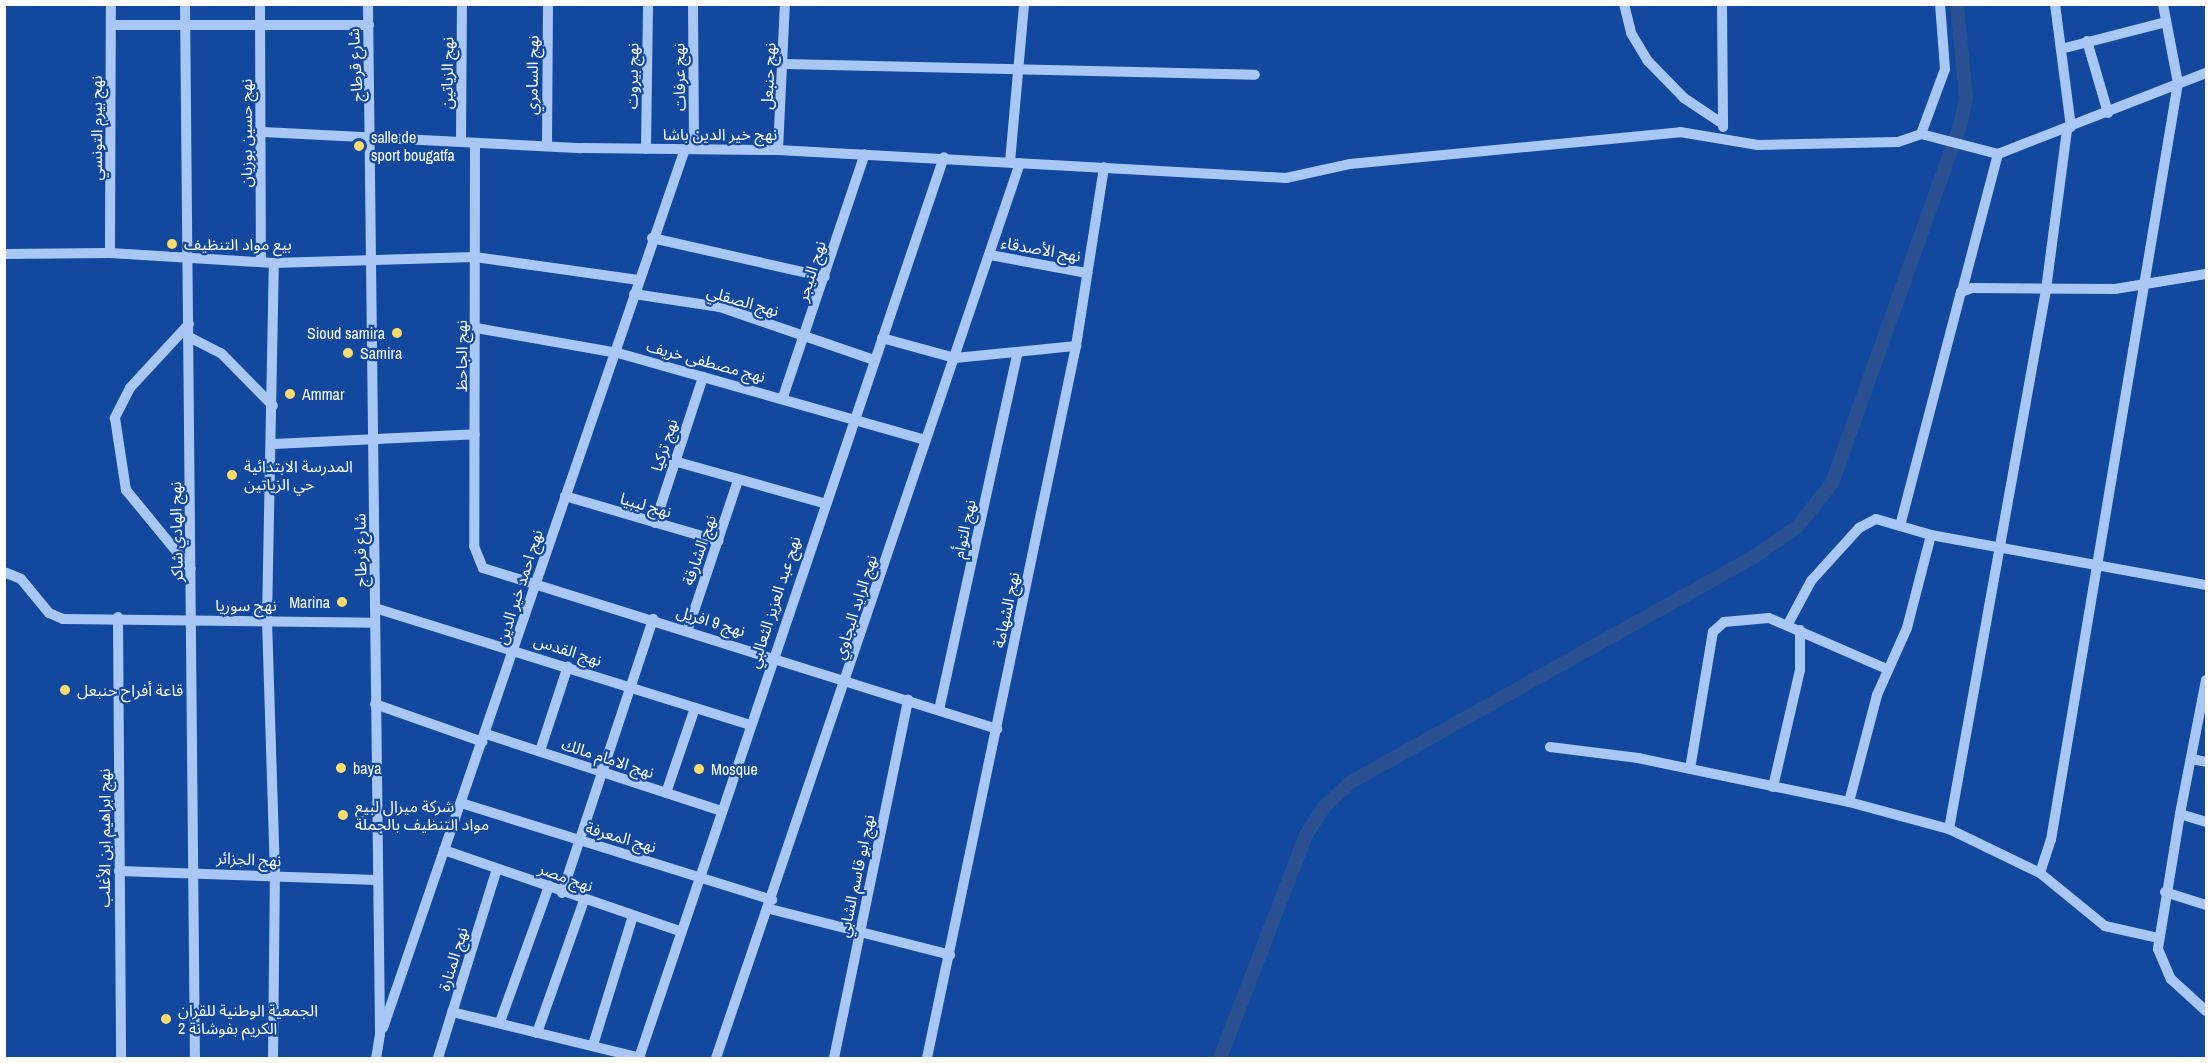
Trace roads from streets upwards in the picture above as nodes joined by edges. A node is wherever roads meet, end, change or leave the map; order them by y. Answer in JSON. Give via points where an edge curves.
{"nodes":[{"id":1,"x":111,"y":4,"type":"edge"},
{"id":2,"x":185,"y":4,"type":"edge"},
{"id":3,"x":260,"y":4,"type":"edge"},
{"id":4,"x":368,"y":4,"type":"edge"},
{"id":5,"x":462,"y":4,"type":"edge"},
{"id":6,"x":548,"y":4,"type":"edge"},
{"id":7,"x":648,"y":4,"type":"edge"},
{"id":8,"x":693,"y":4,"type":"edge"},
{"id":9,"x":785,"y":4,"type":"edge"},
{"id":10,"x":1024,"y":4,"type":"edge"},
{"id":11,"x":1624,"y":4,"type":"edge"},
{"id":12,"x":1722,"y":4,"type":"edge"},
{"id":13,"x":1940,"y":4,"type":"edge"},
{"id":14,"x":2055,"y":4,"type":"edge"},
{"id":15,"x":2163,"y":4,"type":"edge"},
{"id":16,"x":2166,"y":22,"type":"junction"},
{"id":17,"x":185,"y":24,"type":"junction"},
{"id":18,"x":259,"y":24,"type":"junction"},
{"id":19,"x":369,"y":25,"type":"junction"},
{"id":20,"x":112,"y":26,"type":"junction"},
{"id":21,"x":2087,"y":41,"type":"junction"},
{"id":22,"x":2061,"y":49,"type":"junction"},
{"id":23,"x":785,"y":64,"type":"junction"},
{"id":24,"x":1021,"y":67,"type":"junction"},
{"id":25,"x":2206,"y":73,"type":"edge"},
{"id":26,"x":1255,"y":75,"type":"dead end"},
{"id":27,"x":2178,"y":83,"type":"junction"},
{"id":28,"x":2108,"y":113,"type":"junction"},
{"id":29,"x":1723,"y":124,"type":"junction"},
{"id":30,"x":2069,"y":128,"type":"junction"},
{"id":31,"x":262,"y":132,"type":"junction"},
{"id":32,"x":1924,"y":134,"type":"junction"},
{"id":33,"x":374,"y":135,"type":"junction"},
{"id":34,"x":461,"y":141,"type":"junction"},
{"id":35,"x":1724,"y":141,"type":"junction"},
{"id":36,"x":475,"y":143,"type":"junction"},
{"id":37,"x":546,"y":146,"type":"junction"},
{"id":38,"x":646,"y":149,"type":"junction"},
{"id":39,"x":689,"y":149,"type":"junction"},
{"id":40,"x":778,"y":150,"type":"junction"},
{"id":41,"x":865,"y":154,"type":"junction"},
{"id":42,"x":1998,"y":154,"type":"junction"},
{"id":43,"x":944,"y":158,"type":"junction"},
{"id":44,"x":1015,"y":163,"type":"junction"},
{"id":45,"x":1104,"y":167,"type":"junction"},
{"id":46,"x":652,"y":238,"type":"junction"},
{"id":47,"x":110,"y":253,"type":"junction"},
{"id":48,"x":4,"y":254,"type":"edge"},
{"id":49,"x":990,"y":255,"type":"junction"},
{"id":50,"x":475,"y":257,"type":"junction"},
{"id":51,"x":186,"y":258,"type":"junction"},
{"id":52,"x":261,"y":261,"type":"junction"},
{"id":53,"x":370,"y":261,"type":"junction"},
{"id":54,"x":274,"y":263,"type":"junction"},
{"id":55,"x":1087,"y":273,"type":"junction"},
{"id":56,"x":2206,"y":274,"type":"edge"},
{"id":57,"x":825,"y":277,"type":"junction"},
{"id":58,"x":638,"y":280,"type":"junction"},
{"id":59,"x":2143,"y":280,"type":"junction"},
{"id":60,"x":2046,"y":290,"type":"junction"},
{"id":61,"x":1962,"y":291,"type":"junction"},
{"id":62,"x":634,"y":294,"type":"junction"},
{"id":63,"x":189,"y":324,"type":"junction"},
{"id":64,"x":476,"y":328,"type":"junction"},
{"id":65,"x":805,"y":336,"type":"junction"},
{"id":66,"x":189,"y":337,"type":"junction"},
{"id":67,"x":882,"y":338,"type":"junction"},
{"id":68,"x":1076,"y":346,"type":"junction"},
{"id":69,"x":618,"y":353,"type":"junction"},
{"id":70,"x":1017,"y":354,"type":"junction"},
{"id":71,"x":955,"y":358,"type":"junction"},
{"id":72,"x":874,"y":360,"type":"junction"},
{"id":73,"x":703,"y":377,"type":"junction"},
{"id":74,"x":783,"y":397,"type":"junction"},
{"id":75,"x":273,"y":406,"type":"junction"},
{"id":76,"x":855,"y":418,"type":"junction"},
{"id":77,"x":475,"y":434,"type":"junction"},
{"id":78,"x":374,"y":439,"type":"junction"},
{"id":79,"x":925,"y":440,"type":"junction"},
{"id":80,"x":274,"y":444,"type":"junction"},
{"id":81,"x":674,"y":461,"type":"junction"},
{"id":82,"x":738,"y":480,"type":"junction"},
{"id":83,"x":565,"y":496,"type":"junction"},
{"id":84,"x":824,"y":503,"type":"junction"},
{"id":85,"x":655,"y":523,"type":"junction"},
{"id":86,"x":1900,"y":526,"type":"junction"},
{"id":87,"x":1931,"y":535,"type":"junction"},
{"id":88,"x":719,"y":541,"type":"junction"},
{"id":89,"x":1999,"y":548,"type":"junction"},
{"id":90,"x":2097,"y":565,"type":"junction"},
{"id":91,"x":483,"y":568,"type":"joint"},
{"id":92,"x":191,"y":569,"type":"junction"},
{"id":93,"x":4,"y":572,"type":"edge"},
{"id":94,"x":537,"y":582,"type":"junction"},
{"id":95,"x":2206,"y":585,"type":"edge"},
{"id":96,"x":375,"y":609,"type":"junction"},
{"id":97,"x":118,"y":617,"type":"junction"},
{"id":98,"x":267,"y":619,"type":"junction"},
{"id":99,"x":653,"y":619,"type":"junction"},
{"id":100,"x":192,"y":620,"type":"junction"},
{"id":101,"x":374,"y":623,"type":"junction"},
{"id":102,"x":1788,"y":624,"type":"junction"},
{"id":103,"x":688,"y":629,"type":"junction"},
{"id":104,"x":1800,"y":630,"type":"junction"},
{"id":105,"x":515,"y":648,"type":"junction"},
{"id":106,"x":772,"y":656,"type":"junction"},
{"id":107,"x":568,"y":666,"type":"junction"},
{"id":108,"x":1887,"y":669,"type":"junction"},
{"id":109,"x":2206,"y":680,"type":"edge"},
{"id":110,"x":846,"y":681,"type":"junction"},
{"id":111,"x":632,"y":687,"type":"junction"},
{"id":112,"x":908,"y":700,"type":"junction"},
{"id":113,"x":2204,"y":702,"type":"edge"},
{"id":114,"x":375,"y":704,"type":"junction"},
{"id":115,"x":695,"y":708,"type":"junction"},
{"id":116,"x":939,"y":711,"type":"junction"},
{"id":117,"x":751,"y":725,"type":"junction"},
{"id":118,"x":997,"y":729,"type":"junction"},
{"id":119,"x":484,"y":738,"type":"junction"},
{"id":120,"x":1550,"y":747,"type":"dead end"},
{"id":121,"x":540,"y":751,"type":"junction"},
{"id":122,"x":2192,"y":759,"type":"junction"},
{"id":123,"x":2206,"y":762,"type":"edge"},
{"id":124,"x":1690,"y":769,"type":"junction"},
{"id":125,"x":604,"y":773,"type":"junction"},
{"id":126,"x":1773,"y":787,"type":"junction"},
{"id":127,"x":666,"y":793,"type":"junction"},
{"id":128,"x":1849,"y":802,"type":"junction"},
{"id":129,"x":461,"y":803,"type":"junction"},
{"id":130,"x":721,"y":811,"type":"junction"},
{"id":131,"x":2180,"y":814,"type":"junction"},
{"id":132,"x":2206,"y":822,"type":"edge"},
{"id":133,"x":1949,"y":830,"type":"junction"},
{"id":134,"x":578,"y":841,"type":"junction"},
{"id":135,"x":444,"y":850,"type":"junction"},
{"id":136,"x":497,"y":869,"type":"junction"},
{"id":137,"x":119,"y":871,"type":"junction"},
{"id":138,"x":193,"y":871,"type":"junction"},
{"id":139,"x":2040,"y":873,"type":"junction"},
{"id":140,"x":275,"y":875,"type":"junction"},
{"id":141,"x":699,"y":875,"type":"junction"},
{"id":142,"x":377,"y":880,"type":"junction"},
{"id":143,"x":549,"y":886,"type":"junction"},
{"id":144,"x":2165,"y":892,"type":"junction"},
{"id":145,"x":562,"y":893,"type":"junction"},
{"id":146,"x":584,"y":900,"type":"junction"},
{"id":147,"x":771,"y":904,"type":"junction"},
{"id":148,"x":2206,"y":905,"type":"edge"},
{"id":149,"x":633,"y":916,"type":"junction"},
{"id":150,"x":678,"y":931,"type":"junction"},
{"id":151,"x":860,"y":931,"type":"junction"},
{"id":152,"x":2158,"y":938,"type":"junction"},
{"id":153,"x":950,"y":955,"type":"junction"},
{"id":154,"x":2206,"y":1011,"type":"edge"},
{"id":155,"x":452,"y":1012,"type":"junction"},
{"id":156,"x":500,"y":1022,"type":"junction"},
{"id":157,"x":380,"y":1034,"type":"junction"},
{"id":158,"x":537,"y":1034,"type":"junction"},
{"id":159,"x":593,"y":1045,"type":"junction"},
{"id":160,"x":639,"y":1058,"type":"edge"},
{"id":161,"x":121,"y":1059,"type":"edge"},
{"id":162,"x":195,"y":1059,"type":"edge"},
{"id":163,"x":273,"y":1059,"type":"edge"},
{"id":164,"x":376,"y":1059,"type":"edge"},
{"id":165,"x":438,"y":1059,"type":"edge"},
{"id":166,"x":716,"y":1059,"type":"edge"},
{"id":167,"x":834,"y":1059,"type":"edge"},
{"id":168,"x":927,"y":1059,"type":"edge"}],
"edges":[{"from":1,"to":20,"type":"street","name":"نهج بيرم التونسي"},
{"from":2,"to":17,"type":"street","name":"نهج الهادي شاكر"},
{"from":3,"to":18,"type":"street","name":"نهج حسين بوزيان"},
{"from":4,"to":19,"type":"street","name":"شارع قرطاج"},
{"from":5,"to":34,"type":"street","name":"نهج الزياتين"},
{"from":6,"to":37,"type":"street","name":"نهج السامري"},
{"from":7,"to":38,"type":"street","name":"نهج بيروت"},
{"from":8,"to":39,"type":"street","name":"نهج عرفات"},
{"from":9,"to":23,"type":"street","name":"نهج حنبعل"},
{"from":10,"to":24,"type":"street","name":"نهج الرايد البجاوي"},
{"from":11,"to":29,"type":"street","via":[[1631,33],[1648,61],[1684,98]]},
{"from":12,"to":29,"type":"street"},
{"from":13,"to":32,"type":"street","via":[[1945,69]]},
{"from":14,"to":22,"type":"street"},
{"from":15,"to":16,"type":"street"},
{"from":16,"to":21,"type":"street"},
{"from":16,"to":27,"type":"street"},
{"from":17,"to":18,"type":"street"},
{"from":17,"to":20,"type":"street"},
{"from":17,"to":51,"type":"street","name":"نهج الهادي شاكر"},
{"from":18,"to":19,"type":"street"},
{"from":18,"to":31,"type":"street","name":"نهج حسين بوزيان"},
{"from":19,"to":33,"type":"street","name":"شارع قرطاج"},
{"from":20,"to":47,"type":"street","name":"نهج بيرم التونسي"},
{"from":21,"to":22,"type":"street"},
{"from":21,"to":28,"type":"street"},
{"from":22,"to":30,"type":"street"},
{"from":23,"to":24,"type":"street"},
{"from":23,"to":40,"type":"street","name":"نهج حنبعل"},
{"from":24,"to":26,"type":"street"},
{"from":24,"to":44,"type":"street","name":"نهج الرايد البجاوي"},
{"from":25,"to":27,"type":"street"},
{"from":27,"to":28,"type":"street"},
{"from":27,"to":59,"type":"street"},
{"from":28,"to":30,"type":"street"},
{"from":29,"to":35,"type":"street"},
{"from":30,"to":42,"type":"street"},
{"from":30,"to":60,"type":"street"},
{"from":31,"to":33,"type":"street","name":"نهج خير الدين باشا"},
{"from":31,"to":52,"type":"street","name":"نهج حسين بوزيان"},
{"from":32,"to":35,"type":"street","name":"نهج خير الدين باشا","via":[[1898,142],[1812,145]]},
{"from":32,"to":42,"type":"street"},
{"from":33,"to":34,"type":"street","name":"نهج خير الدين باشا"},
{"from":33,"to":53,"type":"street","name":"شارع قرطاج"},
{"from":34,"to":36,"type":"street","name":"نهج خير الدين باشا"},
{"from":35,"to":45,"type":"street","name":"نهج خير الدين باشا","via":[[1680,132],[1350,164],[1286,178],[1176,168]]},
{"from":36,"to":37,"type":"street","name":"نهج خير الدين باشا"},
{"from":36,"to":50,"type":"street","name":"نهج الجاحظ"},
{"from":37,"to":38,"type":"street","name":"نهج خير الدين باشا"},
{"from":38,"to":39,"type":"street","name":"نهج خير الدين باشا"},
{"from":39,"to":40,"type":"street","name":"نهج خير الدين باشا"},
{"from":39,"to":46,"type":"street","name":"نهج احمد خير الدين"},
{"from":40,"to":41,"type":"street","name":"نهج خير الدين باشا"},
{"from":41,"to":43,"type":"street","name":"نهج خير الدين باشا"},
{"from":41,"to":57,"type":"street","name":"نهج النيجر"},
{"from":42,"to":61,"type":"street"},
{"from":43,"to":44,"type":"street","name":"نهج خير الدين باشا"},
{"from":43,"to":67,"type":"street","name":"نهج عبد العزيز الثعالبي"},
{"from":44,"to":45,"type":"street","name":"نهج خير الدين باشا"},
{"from":44,"to":49,"type":"street","name":"نهج الرايد البجاوي"},
{"from":45,"to":55,"type":"street","name":"نهج الشهامة"},
{"from":46,"to":57,"type":"street"},
{"from":46,"to":58,"type":"street","name":"نهج احمد خير الدين"},
{"from":47,"to":48,"type":"street"},
{"from":47,"to":51,"type":"street"},
{"from":49,"to":55,"type":"street","name":"نهج الأصدقاء"},
{"from":49,"to":71,"type":"street","name":"نهج الرايد البجاوي"},
{"from":50,"to":53,"type":"street"},
{"from":50,"to":58,"type":"street"},
{"from":50,"to":64,"type":"street","name":"نهج الجاحظ"},
{"from":51,"to":52,"type":"street"},
{"from":51,"to":63,"type":"street","name":"نهج الهادي شاكر"},
{"from":52,"to":54,"type":"street"},
{"from":53,"to":54,"type":"street"},
{"from":53,"to":78,"type":"street","name":"شارع قرطاج"},
{"from":54,"to":75,"type":"street"},
{"from":55,"to":68,"type":"street","name":"نهج الشهامة"},
{"from":56,"to":59,"type":"street"},
{"from":57,"to":65,"type":"street","name":"نهج النيجر"},
{"from":58,"to":62,"type":"street","name":"نهج احمد خير الدين"},
{"from":59,"to":60,"type":"street","via":[[2115,289]]},
{"from":59,"to":90,"type":"street"},
{"from":60,"to":61,"type":"street"},
{"from":60,"to":89,"type":"street"},
{"from":61,"to":86,"type":"street"},
{"from":62,"to":65,"type":"street","name":"نهج الصقلي","via":[[720,307]]},
{"from":62,"to":69,"type":"street","name":"نهج احمد خير الدين"},
{"from":63,"to":66,"type":"street","name":"نهج الهادي شاكر"},
{"from":63,"to":92,"type":"street","via":[[130,388],[116,418],[126,490]]},
{"from":64,"to":69,"type":"street","name":"نهج مصطفى خريف"},
{"from":64,"to":77,"type":"street","name":"نهج الجاحظ"},
{"from":65,"to":72,"type":"street","name":"نهج الصقلي"},
{"from":65,"to":74,"type":"street","name":"نهج النيجر"},
{"from":66,"to":75,"type":"street","via":[[220,354]]},
{"from":66,"to":92,"type":"street","name":"نهج الهادي شاكر"},
{"from":67,"to":71,"type":"street"},
{"from":67,"to":72,"type":"street","name":"نهج عبد العزيز الثعالبي"},
{"from":68,"to":70,"type":"street"},
{"from":68,"to":118,"type":"street","name":"نهج الشهامة"},
{"from":69,"to":73,"type":"street","name":"نهج مصطفى خريف"},
{"from":69,"to":83,"type":"street","name":"نهج احمد خير الدين"},
{"from":70,"to":71,"type":"street"},
{"from":70,"to":116,"type":"street","name":"نهج التوأم"},
{"from":71,"to":79,"type":"street","name":"نهج الرايد البجاوي"},
{"from":72,"to":76,"type":"street","name":"نهج عبد العزيز الثعالبي"},
{"from":73,"to":74,"type":"street","name":"نهج مصطفى خريف"},
{"from":73,"to":81,"type":"street","name":"نهج تركيا"},
{"from":74,"to":76,"type":"street","name":"نهج مصطفى خريف"},
{"from":75,"to":80,"type":"street"},
{"from":76,"to":79,"type":"street","name":"نهج مصطفى خريف"},
{"from":76,"to":84,"type":"street","name":"نهج عبد العزيز الثعالبي"},
{"from":77,"to":78,"type":"street"},
{"from":77,"to":91,"type":"street","name":"نهج الجاحظ","via":[[474,546]]},
{"from":78,"to":80,"type":"street"},
{"from":78,"to":96,"type":"street","name":"شارع قرطاج"},
{"from":79,"to":110,"type":"street","name":"نهج الرايد البجاوي"},
{"from":80,"to":98,"type":"street"},
{"from":81,"to":82,"type":"street"},
{"from":81,"to":85,"type":"street","name":"نهج تركيا"},
{"from":82,"to":84,"type":"street"},
{"from":82,"to":88,"type":"street","name":"نهج الشارقة"},
{"from":83,"to":85,"type":"street","name":"نهج ليبيا"},
{"from":83,"to":94,"type":"street","name":"نهج احمد خير الدين"},
{"from":84,"to":106,"type":"street","name":"نهج عبد العزيز الثعالبي"},
{"from":85,"to":88,"type":"street","name":"نهج ليبيا"},
{"from":86,"to":87,"type":"street"},
{"from":86,"to":102,"type":"street","via":[[1876,519],[1859,528],[1811,581]]},
{"from":87,"to":89,"type":"street"},
{"from":87,"to":108,"type":"street","via":[[1906,628]]},
{"from":88,"to":103,"type":"street","name":"نهج الشارقة"},
{"from":89,"to":90,"type":"street"},
{"from":89,"to":133,"type":"street"},
{"from":90,"to":95,"type":"street"},
{"from":90,"to":139,"type":"street","via":[[2051,840]]},
{"from":91,"to":94,"type":"street","name":"نهج 9 افريل"},
{"from":92,"to":100,"type":"street","name":"نهج الهادي شاكر"},
{"from":93,"to":97,"type":"street","name":"نهج سوريا","via":[[21,579],[57,616]]},
{"from":94,"to":99,"type":"street","name":"نهج 9 افريل"},
{"from":94,"to":105,"type":"street","name":"نهج احمد خير الدين"},
{"from":96,"to":101,"type":"street","name":"شارع قرطاج"},
{"from":96,"to":105,"type":"street","name":"نهج القدس"},
{"from":97,"to":100,"type":"street","name":"نهج سوريا"},
{"from":97,"to":137,"type":"street","name":"نهج ابراهيم ابن الأغلب"},
{"from":98,"to":100,"type":"street","name":"نهج سوريا"},
{"from":98,"to":101,"type":"street","name":"نهج سوريا"},
{"from":98,"to":140,"type":"street"},
{"from":99,"to":103,"type":"street","name":"نهج 9 افريل"},
{"from":99,"to":111,"type":"street"},
{"from":100,"to":138,"type":"street","name":"نهج الهادي شاكر"},
{"from":101,"to":114,"type":"street","name":"شارع قرطاج"},
{"from":102,"to":104,"type":"street"},
{"from":102,"to":124,"type":"street","via":[[1755,617],[1731,620],[1713,632]]},
{"from":103,"to":106,"type":"street","name":"نهج 9 افريل"},
{"from":104,"to":108,"type":"street"},
{"from":104,"to":126,"type":"street","via":[[1800,670]]},
{"from":105,"to":107,"type":"street","name":"نهج القدس"},
{"from":105,"to":119,"type":"street","name":"نهج احمد خير الدين"},
{"from":106,"to":110,"type":"street","name":"نهج 9 افريل"},
{"from":106,"to":117,"type":"street","name":"نهج عبد العزيز الثعالبي"},
{"from":107,"to":111,"type":"street","name":"نهج القدس"},
{"from":107,"to":121,"type":"street"},
{"from":108,"to":128,"type":"street"},
{"from":109,"to":113,"type":"street"},
{"from":110,"to":112,"type":"street","name":"نهج 9 افريل"},
{"from":110,"to":147,"type":"street","name":"نهج الرايد البجاوي"},
{"from":111,"to":115,"type":"street","name":"نهج القدس"},
{"from":111,"to":125,"type":"street"},
{"from":112,"to":116,"type":"street","name":"نهج 9 افريل"},
{"from":112,"to":151,"type":"street","name":"نهج ابو قاسم الشابي"},
{"from":113,"to":122,"type":"street"},
{"from":114,"to":119,"type":"street","name":"نهج الامام مالك"},
{"from":114,"to":142,"type":"street","name":"شارع قرطاج"},
{"from":115,"to":117,"type":"street","name":"نهج القدس"},
{"from":115,"to":127,"type":"street"},
{"from":116,"to":118,"type":"street","name":"نهج 9 افريل"},
{"from":117,"to":130,"type":"street","name":"نهج عبد العزيز الثعالبي"},
{"from":118,"to":153,"type":"street","name":"نهج الشهامة"},
{"from":119,"to":121,"type":"street","name":"نهج الامام مالك"},
{"from":119,"to":129,"type":"street","name":"نهج احمد خير الدين"},
{"from":120,"to":124,"type":"street"},
{"from":121,"to":125,"type":"street","name":"نهج الامام مالك"},
{"from":122,"to":123,"type":"street"},
{"from":122,"to":131,"type":"street"},
{"from":124,"to":126,"type":"street"},
{"from":125,"to":127,"type":"street","name":"نهج الامام مالك"},
{"from":125,"to":134,"type":"street"},
{"from":126,"to":128,"type":"street"},
{"from":127,"to":130,"type":"street","name":"نهج الامام مالك"},
{"from":128,"to":133,"type":"street"},
{"from":129,"to":134,"type":"street","name":"نهج المعرفة"},
{"from":129,"to":135,"type":"street","name":"نهج احمد خير الدين"},
{"from":130,"to":141,"type":"street","name":"نهج عبد العزيز الثعالبي"},
{"from":131,"to":132,"type":"street"},
{"from":131,"to":144,"type":"street"},
{"from":133,"to":139,"type":"street"},
{"from":134,"to":141,"type":"street","name":"نهج المعرفة"},
{"from":134,"to":145,"type":"street"},
{"from":135,"to":136,"type":"street","name":"نهج مصر"},
{"from":135,"to":157,"type":"street","name":"نهج احمد خير الدين"},
{"from":136,"to":143,"type":"street","name":"نهج مصر"},
{"from":136,"to":155,"type":"street","name":"نهج المنارة"},
{"from":137,"to":138,"type":"street","name":"نهج الجزائر"},
{"from":137,"to":161,"type":"street","name":"نهج ابراهيم ابن الأغلب"},
{"from":138,"to":140,"type":"street","name":"نهج الجزائر"},
{"from":138,"to":162,"type":"street","name":"نهج الهادي شاكر"},
{"from":139,"to":152,"type":"street","via":[[2105,926]]},
{"from":140,"to":142,"type":"street","name":"نهج الجزائر"},
{"from":140,"to":163,"type":"street"},
{"from":141,"to":147,"type":"street","name":"نهج المعرفة"},
{"from":141,"to":150,"type":"street","name":"نهج عبد العزيز الثعالبي"},
{"from":142,"to":157,"type":"street","name":"شارع قرطاج"},
{"from":143,"to":145,"type":"street","name":"نهج مصر"},
{"from":143,"to":156,"type":"street"},
{"from":144,"to":148,"type":"street"},
{"from":144,"to":152,"type":"street"},
{"from":145,"to":146,"type":"street","name":"نهج مصر"},
{"from":146,"to":149,"type":"street","name":"نهج مصر"},
{"from":146,"to":158,"type":"street"},
{"from":147,"to":151,"type":"street","name":"نهج المعرفة"},
{"from":147,"to":166,"type":"street","name":"نهج الرايد البجاوي"},
{"from":149,"to":150,"type":"street","name":"نهج مصر"},
{"from":149,"to":159,"type":"street"},
{"from":150,"to":160,"type":"street","name":"نهج عبد العزيز الثعالبي"},
{"from":151,"to":153,"type":"street","name":"نهج المعرفة"},
{"from":151,"to":167,"type":"street","name":"نهج ابو قاسم الشابي"},
{"from":152,"to":154,"type":"street","via":[[2160,958],[2171,979]]},
{"from":153,"to":168,"type":"street","name":"نهج الشهامة"},
{"from":155,"to":156,"type":"street"},
{"from":155,"to":165,"type":"street","name":"نهج المنارة"},
{"from":156,"to":158,"type":"street"},
{"from":157,"to":164,"type":"street","name":"شارع قرطاج"},
{"from":158,"to":159,"type":"street"},
{"from":159,"to":160,"type":"street"}]}
